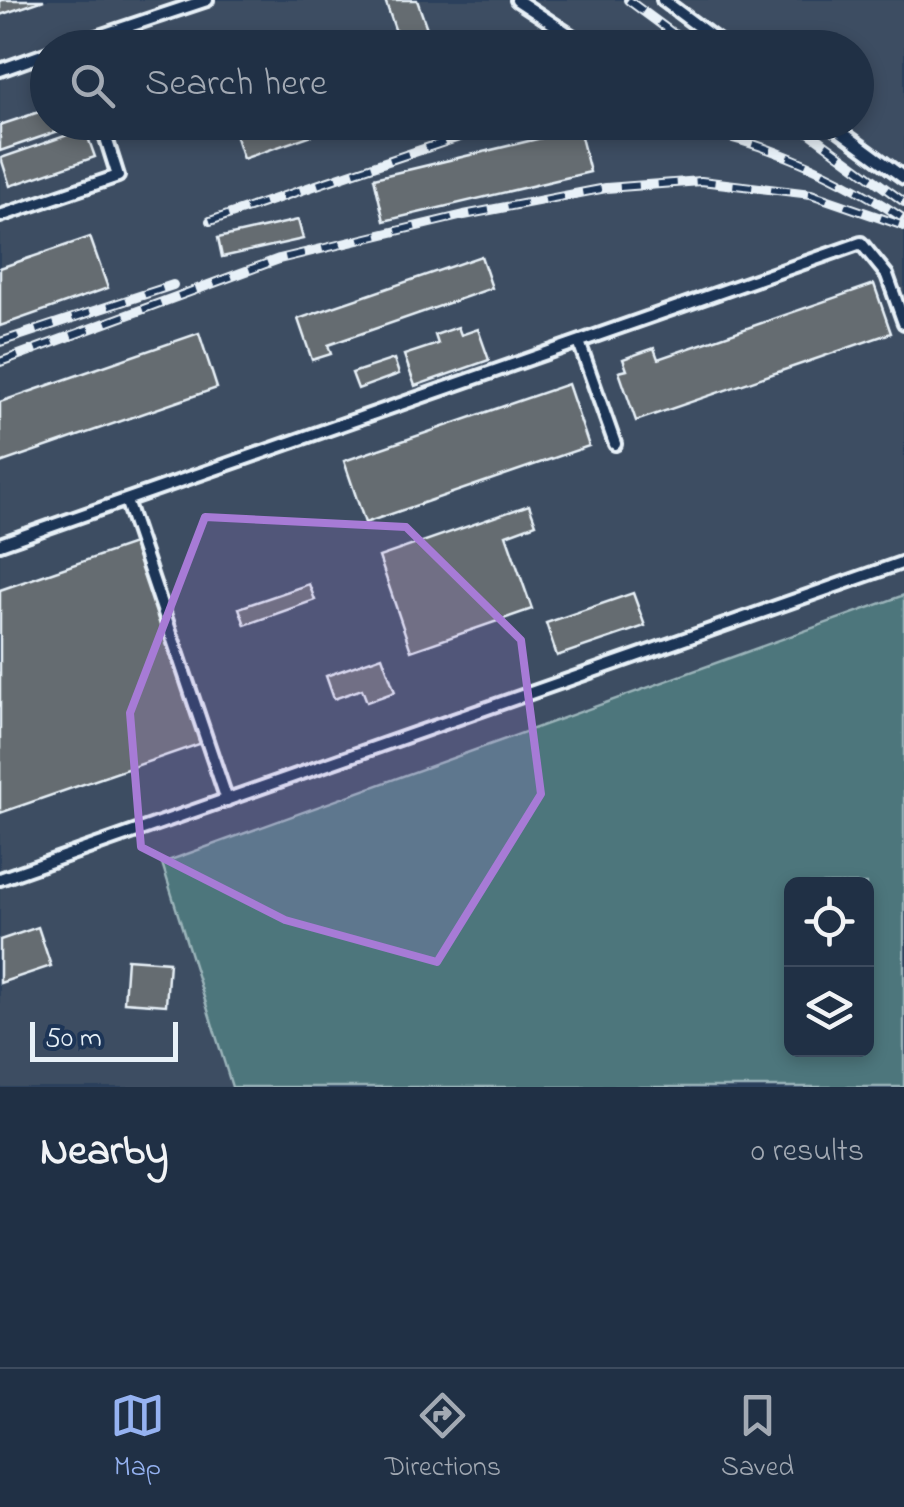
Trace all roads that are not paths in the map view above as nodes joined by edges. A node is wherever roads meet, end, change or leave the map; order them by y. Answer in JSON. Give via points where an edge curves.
{"nodes":[{"id":1,"x":207,"y":0,"type":"edge"},
{"id":2,"x":518,"y":0,"type":"edge"},
{"id":3,"x":662,"y":0,"type":"edge"},
{"id":4,"x":118,"y":30,"type":"edge"},
{"id":5,"x":563,"y":30,"type":"edge"},
{"id":6,"x":703,"y":30,"type":"edge"},
{"id":7,"x":30,"y":59,"type":"edge"},
{"id":8,"x":0,"y":70,"type":"edge"},
{"id":9,"x":107,"y":140,"type":"edge"},
{"id":10,"x":852,"y":140,"type":"edge"},
{"id":11,"x":904,"y":178,"type":"edge"},
{"id":12,"x":0,"y":216,"type":"edge"},
{"id":13,"x":904,"y":323,"type":"edge"},
{"id":14,"x":579,"y":342,"type":"junction"},
{"id":15,"x":615,"y":444,"type":"dead end"},
{"id":16,"x":126,"y":500,"type":"junction"},
{"id":17,"x":0,"y":544,"type":"edge"},
{"id":18,"x":904,"y":562,"type":"edge"},
{"id":19,"x":227,"y":800,"type":"junction"},
{"id":20,"x":0,"y":879,"type":"edge"}],
"edges":[{"from":1,"to":4,"type":"lane"},
{"from":2,"to":5,"type":"lane"},
{"from":3,"to":6,"type":"lane"},
{"from":7,"to":8,"type":"lane"},
{"from":9,"to":12,"type":"lane","via":[[118,176]]},
{"from":10,"to":11,"type":"lane"},
{"from":13,"to":14,"type":"lane","via":[[887,276],[861,243]]},
{"from":14,"to":15,"type":"lane"},
{"from":14,"to":16,"type":"lane"},
{"from":16,"to":17,"type":"lane"},
{"from":16,"to":19,"type":"lane"},
{"from":18,"to":19,"type":"lane"},
{"from":19,"to":20,"type":"lane"}]}
